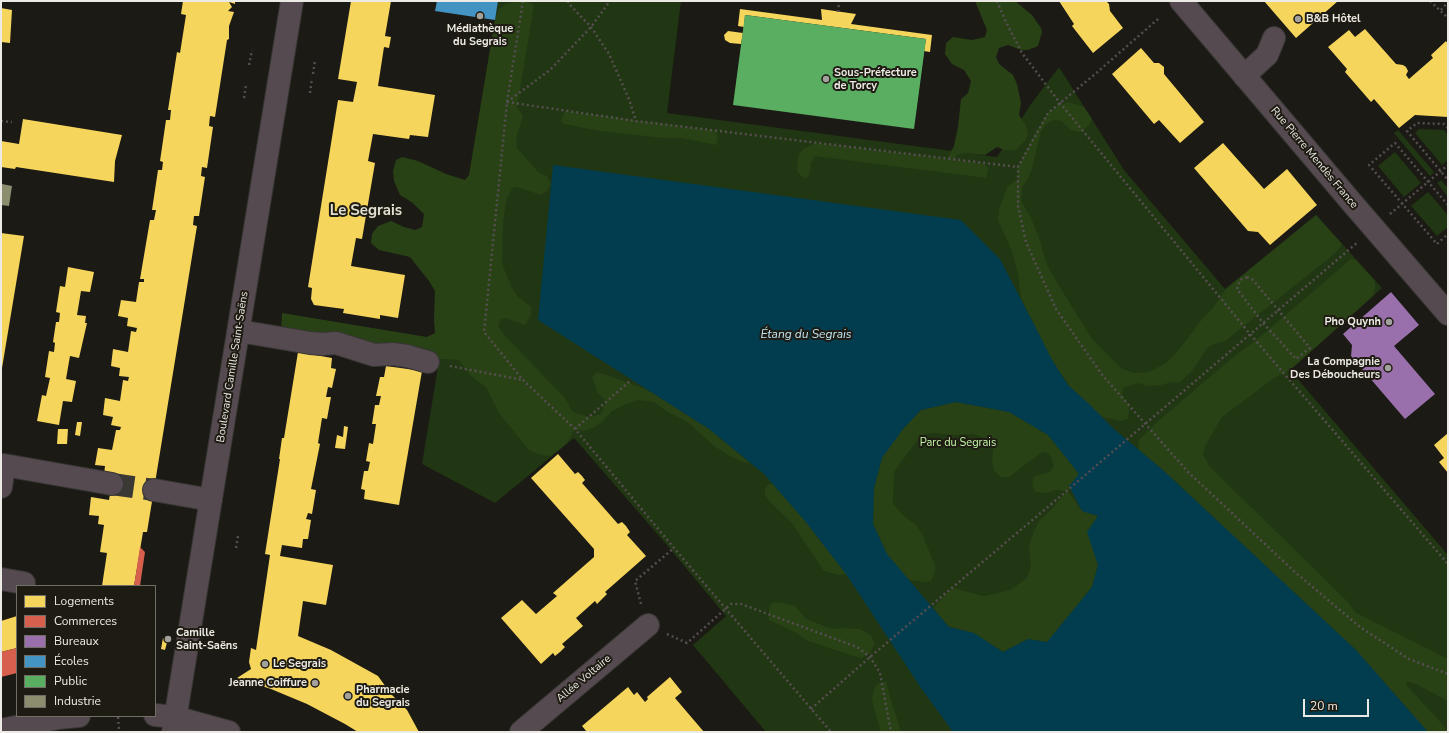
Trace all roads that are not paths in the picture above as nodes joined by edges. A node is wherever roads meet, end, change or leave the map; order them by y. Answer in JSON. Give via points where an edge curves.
{"nodes":[{"id":1,"x":292,"y":1,"type":"edge"},
{"id":2,"x":1181,"y":1,"type":"edge"},
{"id":3,"x":1274,"y":38,"type":"dead end"},
{"id":4,"x":1244,"y":76,"type":"junction"},
{"id":5,"x":1448,"y":314,"type":"edge"},
{"id":6,"x":239,"y":331,"type":"junction"},
{"id":7,"x":428,"y":362,"type":"road end"},
{"id":8,"x":112,"y":484,"type":"tunnel mouth"},
{"id":9,"x":1,"y":487,"type":"edge"},
{"id":10,"x":154,"y":490,"type":"tunnel mouth"},
{"id":11,"x":210,"y":500,"type":"junction"},
{"id":12,"x":1,"y":579,"type":"edge"},
{"id":13,"x":24,"y":583,"type":"dead end"},
{"id":14,"x":648,"y":625,"type":"road end"},
{"id":15,"x":68,"y":717,"type":"edge"},
{"id":16,"x":168,"y":721,"type":"edge"},
{"id":17,"x":1,"y":730,"type":"edge"},
{"id":18,"x":228,"y":732,"type":"edge"},
{"id":19,"x":521,"y":732,"type":"edge"}],
"edges":[{"from":1,"to":6,"type":"street","name":"Boulevard Camille Saint-Saëns"},
{"from":2,"to":4,"type":"street","name":"Rue Pierre Mendès France"},
{"from":3,"to":4,"type":"street","via":[[1267,55]]},
{"from":4,"to":5,"type":"street","name":"Rue Pierre Mendès France"},
{"from":6,"to":7,"type":"street","via":[[310,343],[336,343],[374,355],[393,354]]},
{"from":6,"to":11,"type":"street","name":"Boulevard Camille Saint-Saëns"},
{"from":8,"to":9,"type":"street","via":[[4,465]]},
{"from":10,"to":11,"type":"street"},
{"from":11,"to":16,"type":"street","name":"Boulevard Camille Saint-Saëns"},
{"from":12,"to":13,"type":"street"},
{"from":14,"to":19,"type":"street","name":"Allée Voltaire"},
{"from":15,"to":17,"type":"street"},
{"from":16,"to":18,"type":"street","via":[[202,723]]}]}
